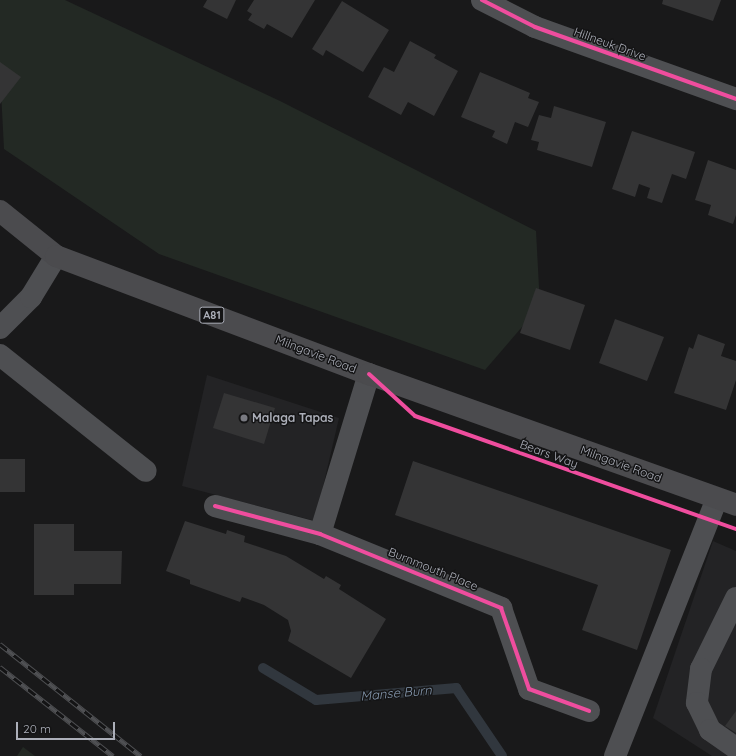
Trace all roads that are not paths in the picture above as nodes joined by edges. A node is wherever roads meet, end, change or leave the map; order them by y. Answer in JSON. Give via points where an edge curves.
{"nodes":[{"id":1,"x":482,"y":0,"type":"edge"},
{"id":2,"x":736,"y":99,"type":"edge"},
{"id":3,"x":0,"y":211,"type":"edge"},
{"id":4,"x":56,"y":256,"type":"junction"},
{"id":5,"x":0,"y":328,"type":"edge"},
{"id":6,"x":0,"y":355,"type":"edge"},
{"id":7,"x":369,"y":374,"type":"junction"},
{"id":8,"x":146,"y":471,"type":"dead end"},
{"id":9,"x":726,"y":501,"type":"edge"},
{"id":10,"x":215,"y":506,"type":"dead end"},
{"id":11,"x":320,"y":534,"type":"junction"},
{"id":12,"x":736,"y":598,"type":"edge"},
{"id":13,"x":589,"y":710,"type":"dead end"},
{"id":14,"x":736,"y":748,"type":"edge"},
{"id":15,"x":615,"y":756,"type":"edge"}],
"edges":[{"from":1,"to":2,"type":"street","name":"Hillneuk Drive","via":[[535,27]]},
{"from":3,"to":4,"type":"main road","name":"Milngavie Road","number":"A81"},
{"from":4,"to":5,"type":"street","via":[[31,297]]},
{"from":4,"to":7,"type":"main road","name":"Milngavie Road","number":"A81"},
{"from":6,"to":8,"type":"street"},
{"from":7,"to":9,"type":"main road","name":"Milngavie Road","number":"A81"},
{"from":7,"to":11,"type":"street"},
{"from":9,"to":15,"type":"street"},
{"from":10,"to":11,"type":"street","name":"Burnmouth Place"},
{"from":11,"to":13,"type":"street","name":"Burnmouth Place","via":[[501,608],[529,689]]},
{"from":12,"to":14,"type":"street","via":[[701,669],[697,704],[710,730]]}]}
